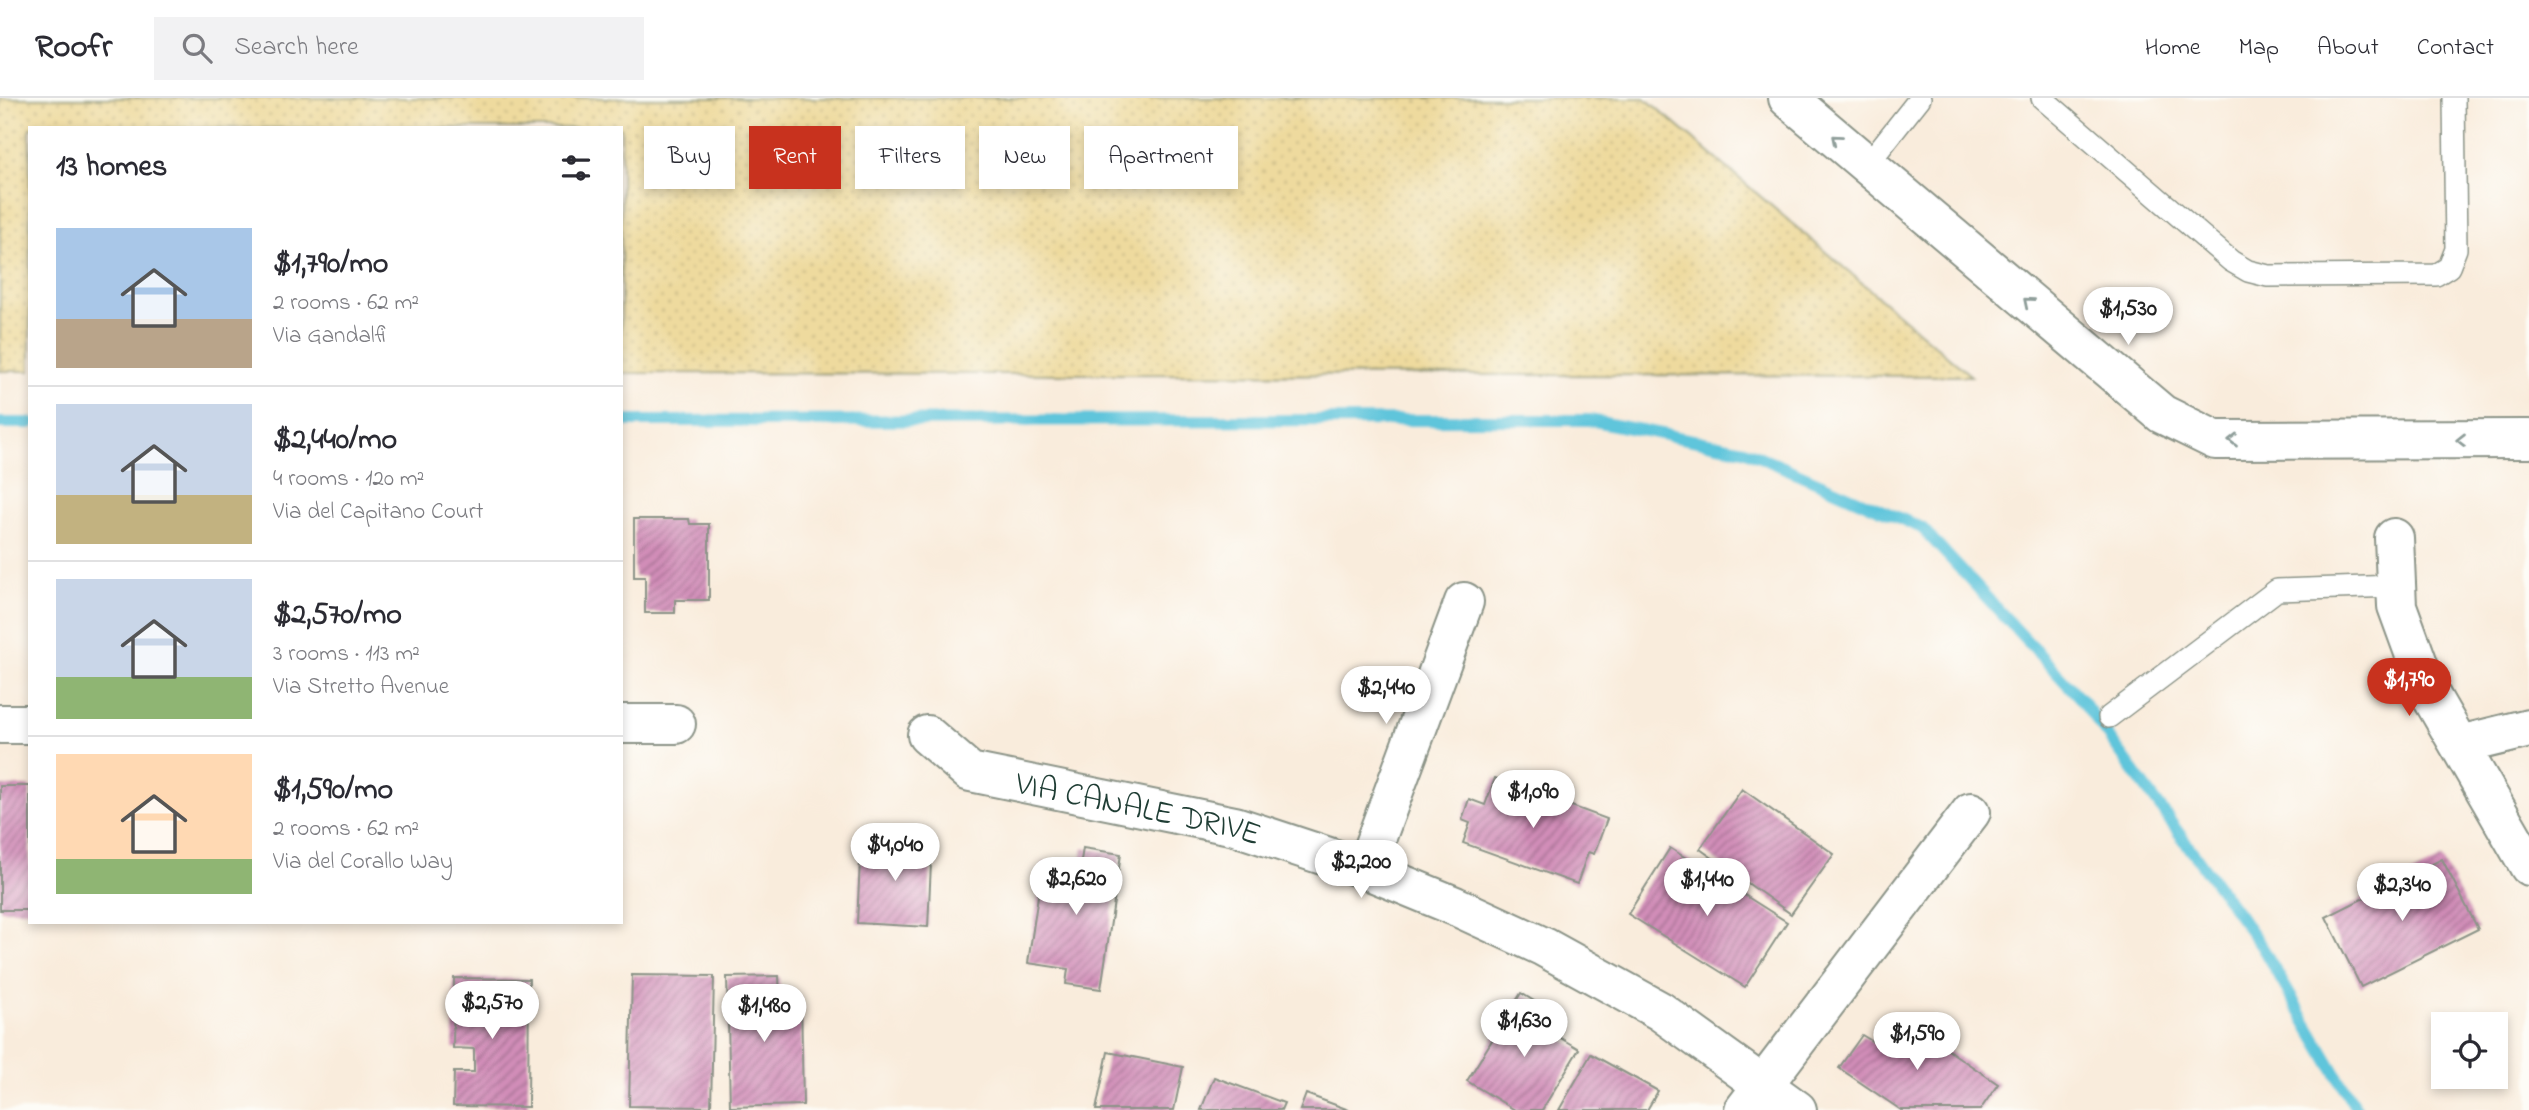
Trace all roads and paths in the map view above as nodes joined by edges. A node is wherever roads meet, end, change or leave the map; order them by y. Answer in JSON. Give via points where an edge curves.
{"nodes":[{"id":1,"x":1788,"y":98,"type":"edge"},
{"id":2,"x":1920,"y":98,"type":"edge"},
{"id":3,"x":2042,"y":98,"type":"edge"},
{"id":4,"x":2454,"y":98,"type":"edge"},
{"id":5,"x":1867,"y":165,"type":"junction"},
{"id":6,"x":2529,"y":439,"type":"edge"},
{"id":7,"x":2394,"y":538,"type":"dead end"},
{"id":8,"x":2396,"y":586,"type":"junction"},
{"id":9,"x":1464,"y":602,"type":"dead end"},
{"id":10,"x":2109,"y":717,"type":"dead end"},
{"id":11,"x":0,"y":724,"type":"edge"},
{"id":12,"x":28,"y":724,"type":"edge"},
{"id":13,"x":623,"y":724,"type":"edge"},
{"id":14,"x":676,"y":724,"type":"dead end"},
{"id":15,"x":2529,"y":727,"type":"edge"},
{"id":16,"x":927,"y":735,"type":"dead end"},
{"id":17,"x":2460,"y":745,"type":"junction"},
{"id":18,"x":1971,"y":812,"type":"dead end"},
{"id":19,"x":2529,"y":866,"type":"edge"},
{"id":20,"x":1365,"y":869,"type":"junction"},
{"id":21,"x":1753,"y":1097,"type":"edge"},
{"id":22,"x":1797,"y":1110,"type":"edge"}],
"edges":[{"from":5,"to":1,"type":"street","one_way":true},
{"from":2,"to":5,"type":"lane"},
{"from":3,"to":4,"type":"lane","via":[[2231,261],[2268,276],[2435,275],[2449,267],[2456,249]]},
{"from":6,"to":5,"type":"street","one_way":true,"via":[[2215,440],[2162,414]]},
{"from":7,"to":8,"type":"street"},
{"from":8,"to":10,"type":"lane","via":[[2277,590]]},
{"from":8,"to":17,"type":"street","via":[[2397,606],[2428,691]]},
{"from":9,"to":20,"type":"street"},
{"from":11,"to":12,"type":"street"},
{"from":13,"to":14,"type":"street"},
{"from":15,"to":17,"type":"street"},
{"from":16,"to":20,"type":"street","name":"VIA CANALE DRIVE","via":[[970,772],[1235,826]]},
{"from":17,"to":19,"type":"street"},
{"from":18,"to":21,"type":"street"},
{"from":20,"to":21,"type":"street","name":"VIA CANALE DRIVE","via":[[1545,947],[1660,1011]]},
{"from":21,"to":22,"type":"street","name":"VIA CANALE DRIVE"}]}
